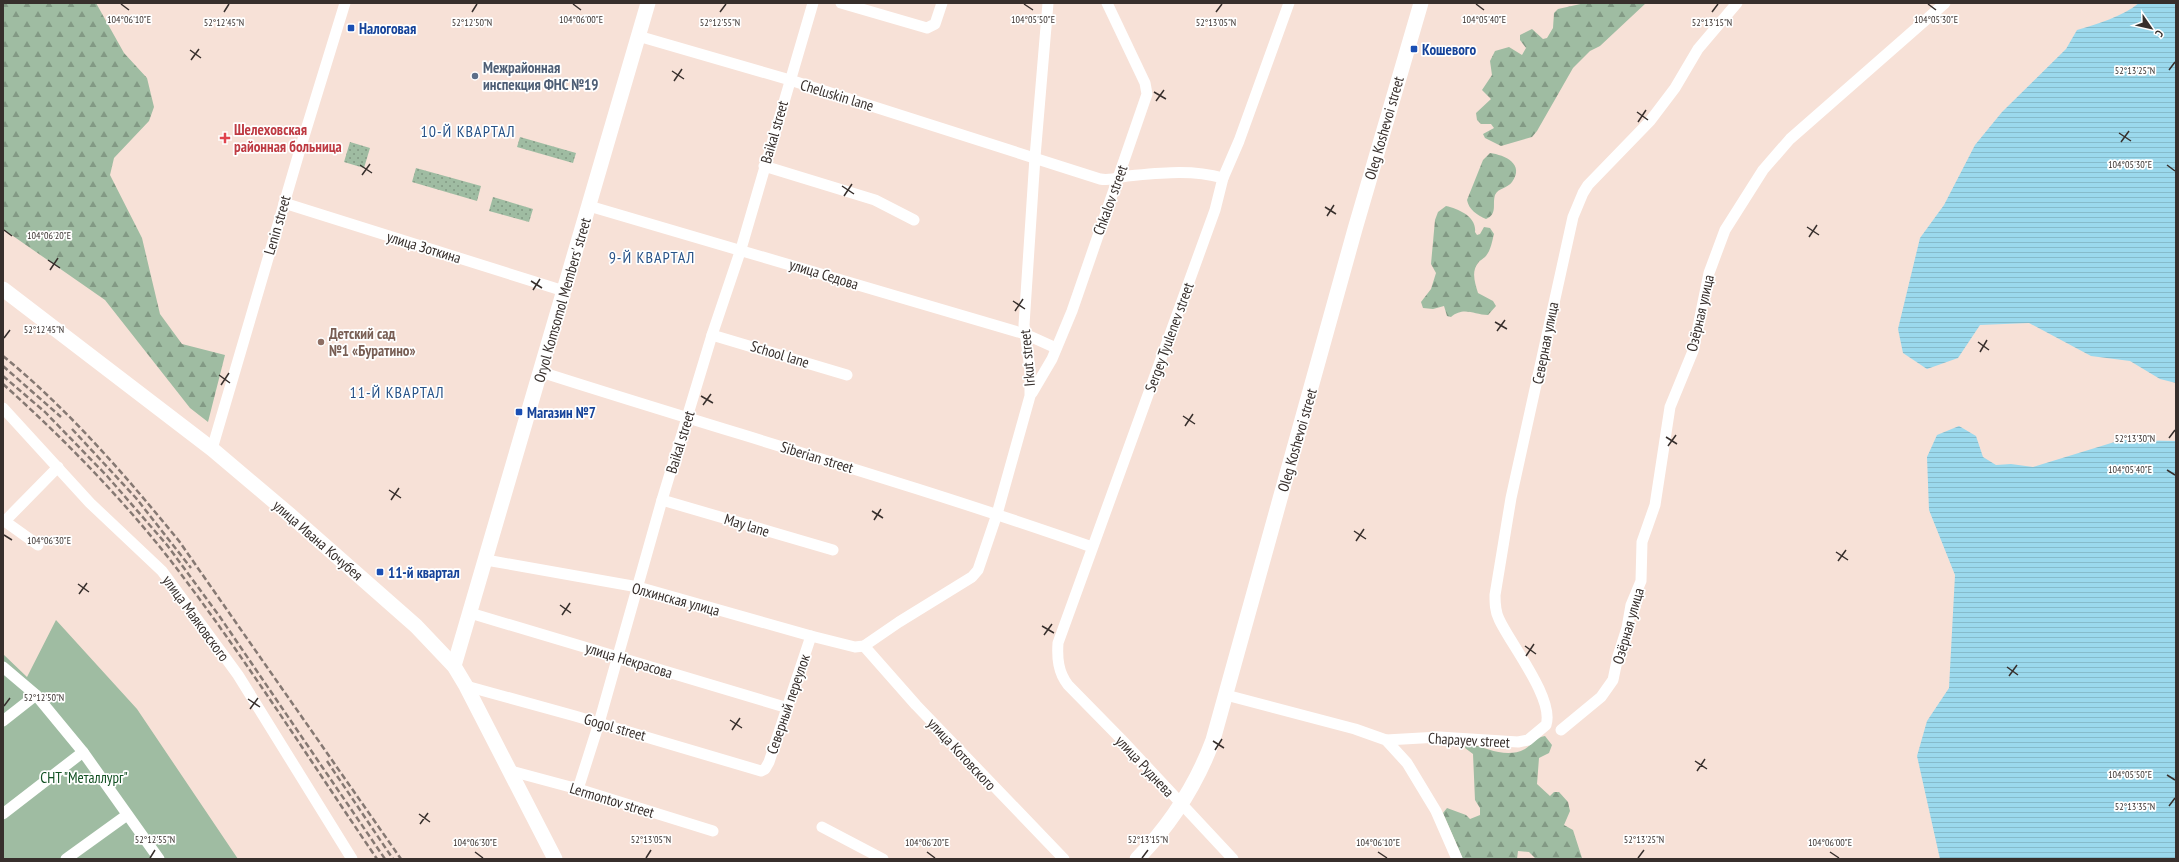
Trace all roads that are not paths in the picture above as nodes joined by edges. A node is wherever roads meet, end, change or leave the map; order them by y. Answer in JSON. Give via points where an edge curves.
{"nodes":[{"id":1,"x":345,"y":3,"type":"edge"},
{"id":2,"x":648,"y":3,"type":"edge"},
{"id":3,"x":813,"y":3,"type":"edge"},
{"id":4,"x":841,"y":3,"type":"edge"},
{"id":5,"x":942,"y":3,"type":"edge"},
{"id":6,"x":1048,"y":3,"type":"edge"},
{"id":7,"x":1107,"y":3,"type":"edge"},
{"id":8,"x":1289,"y":3,"type":"edge"},
{"id":9,"x":1421,"y":3,"type":"edge"},
{"id":10,"x":1737,"y":3,"type":"edge"},
{"id":11,"x":1945,"y":3,"type":"edge"},
{"id":12,"x":638,"y":36,"type":"junction"},
{"id":13,"x":790,"y":80,"type":"junction"},
{"id":14,"x":1035,"y":157,"type":"junction"},
{"id":15,"x":764,"y":166,"type":"junction"},
{"id":16,"x":1118,"y":178,"type":"junction"},
{"id":17,"x":1223,"y":178,"type":"junction"},
{"id":18,"x":284,"y":203,"type":"junction"},
{"id":19,"x":589,"y":206,"type":"junction"},
{"id":20,"x":914,"y":220,"type":"dead end"},
{"id":21,"x":741,"y":249,"type":"junction"},
{"id":22,"x":3,"y":289,"type":"edge"},
{"id":23,"x":564,"y":291,"type":"junction"},
{"id":24,"x":1025,"y":334,"type":"junction"},
{"id":25,"x":712,"y":335,"type":"junction"},
{"id":26,"x":1056,"y":348,"type":"junction"},
{"id":27,"x":541,"y":372,"type":"junction"},
{"id":28,"x":847,"y":375,"type":"dead end"},
{"id":29,"x":1030,"y":396,"type":"junction"},
{"id":30,"x":3,"y":408,"type":"edge"},
{"id":31,"x":688,"y":418,"type":"junction"},
{"id":32,"x":212,"y":449,"type":"junction"},
{"id":33,"x":58,"y":467,"type":"junction"},
{"id":34,"x":662,"y":500,"type":"junction"},
{"id":35,"x":997,"y":514,"type":"junction"},
{"id":36,"x":4,"y":520,"type":"edge"},
{"id":37,"x":38,"y":545,"type":"dead end"},
{"id":38,"x":1092,"y":547,"type":"junction"},
{"id":39,"x":833,"y":550,"type":"dead end"},
{"id":40,"x":486,"y":560,"type":"junction"},
{"id":41,"x":638,"y":587,"type":"junction"},
{"id":42,"x":470,"y":613,"type":"junction"},
{"id":43,"x":811,"y":636,"type":"junction"},
{"id":44,"x":864,"y":646,"type":"junction"},
{"id":45,"x":618,"y":656,"type":"junction"},
{"id":46,"x":454,"y":666,"type":"junction"},
{"id":47,"x":3,"y":667,"type":"edge"},
{"id":48,"x":1060,"y":671,"type":"joint"},
{"id":49,"x":466,"y":686,"type":"junction"},
{"id":50,"x":36,"y":695,"type":"junction"},
{"id":51,"x":1226,"y":695,"type":"junction"},
{"id":52,"x":788,"y":708,"type":"junction"},
{"id":53,"x":3,"y":721,"type":"edge"},
{"id":54,"x":599,"y":723,"type":"junction"},
{"id":55,"x":1546,"y":725,"type":"joint"},
{"id":56,"x":1561,"y":730,"type":"dead end"},
{"id":57,"x":1386,"y":740,"type":"junction"},
{"id":58,"x":83,"y":752,"type":"junction"},
{"id":59,"x":511,"y":771,"type":"junction"},
{"id":60,"x":763,"y":771,"type":"joint"},
{"id":61,"x":578,"y":790,"type":"junction"},
{"id":62,"x":1182,"y":805,"type":"junction"},
{"id":63,"x":3,"y":814,"type":"edge"},
{"id":64,"x":127,"y":815,"type":"junction"},
{"id":65,"x":822,"y":827,"type":"dead end"},
{"id":66,"x":713,"y":831,"type":"dead end"},
{"id":67,"x":66,"y":859,"type":"edge"},
{"id":68,"x":158,"y":859,"type":"edge"},
{"id":69,"x":352,"y":859,"type":"edge"},
{"id":70,"x":555,"y":859,"type":"edge"},
{"id":71,"x":883,"y":859,"type":"edge"},
{"id":72,"x":1064,"y":859,"type":"edge"},
{"id":73,"x":1137,"y":859,"type":"edge"},
{"id":74,"x":1233,"y":859,"type":"edge"},
{"id":75,"x":1457,"y":859,"type":"edge"}],
"edges":[{"from":1,"to":18,"type":"street","name":"Lenin street"},
{"from":2,"to":12,"type":"street","name":"Oryol Komsomol Members' street"},
{"from":3,"to":13,"type":"street","name":"Baikal street"},
{"from":4,"to":5,"type":"street","via":[[927,28],[934,26]]},
{"from":6,"to":14,"type":"street","name":"Irkut street"},
{"from":7,"to":16,"type":"street","name":"Chkalov street","via":[[1147,91]]},
{"from":8,"to":17,"type":"street","name":"Sergey Tyulenev street"},
{"from":9,"to":51,"type":"street","name":"Oleg Koshevoi street","via":[[1355,229]]},
{"from":10,"to":55,"type":"street","name":"Северная улица","via":[[1698,49],[1675,88],[1650,121],[1588,185],[1582,193],[1573,217],[1511,498],[1495,595],[1495,608],[1499,619],[1540,692],[1547,719]]},
{"from":11,"to":56,"type":"street","name":"Озёрная улица","via":[[1790,138],[1763,170],[1725,230],[1709,273],[1693,351],[1670,407],[1655,505],[1642,542],[1641,581],[1631,605],[1628,628],[1618,656],[1614,680],[1602,697]]},
{"from":12,"to":13,"type":"street","name":"Cheluskin lane"},
{"from":12,"to":19,"type":"street","name":"Oryol Komsomol Members' street"},
{"from":13,"to":14,"type":"street","name":"Cheluskin lane"},
{"from":13,"to":15,"type":"street","name":"Baikal street"},
{"from":14,"to":16,"type":"street","name":"Cheluskin lane","via":[[1100,179]]},
{"from":14,"to":24,"type":"street","name":"Irkut street"},
{"from":15,"to":20,"type":"street","via":[[875,200]]},
{"from":15,"to":21,"type":"street","name":"Baikal street"},
{"from":16,"to":17,"type":"street","name":"Cheluskin lane","via":[[1180,171],[1199,172]]},
{"from":16,"to":26,"type":"street","name":"Chkalov street","via":[[1072,311]]},
{"from":17,"to":38,"type":"street","name":"Sergey Tyulenev street","via":[[1212,217]]},
{"from":18,"to":23,"type":"street","name":"улица Зоткина"},
{"from":18,"to":32,"type":"street","name":"Lenin street"},
{"from":19,"to":21,"type":"street","name":"улица Седова"},
{"from":19,"to":23,"type":"street","name":"Oryol Komsomol Members' street"},
{"from":21,"to":24,"type":"street","name":"улица Седова"},
{"from":21,"to":25,"type":"street","name":"Baikal street"},
{"from":22,"to":32,"type":"street","name":"улица Ивана Кочубея"},
{"from":23,"to":27,"type":"street","name":"Oryol Komsomol Members' street"},
{"from":24,"to":26,"type":"street","name":"улица Седова"},
{"from":24,"to":29,"type":"street","name":"Irkut street","via":[[1030,369]]},
{"from":25,"to":28,"type":"street","name":"School lane"},
{"from":25,"to":31,"type":"street","name":"Baikal street"},
{"from":26,"to":29,"type":"street","name":"Chkalov street"},
{"from":27,"to":31,"type":"street","name":"Siberian street"},
{"from":27,"to":40,"type":"street","name":"Oryol Komsomol Members' street"},
{"from":29,"to":35,"type":"street","name":"Irkut street"},
{"from":30,"to":33,"type":"street","name":"улица Маяковского"},
{"from":31,"to":34,"type":"street","name":"Baikal street"},
{"from":31,"to":35,"type":"street","name":"Siberian street"},
{"from":32,"to":46,"type":"street","name":"улица Ивана Кочубея","via":[[416,626]]},
{"from":33,"to":36,"type":"street"},
{"from":33,"to":69,"type":"street","name":"улица Маяковского","via":[[90,503],[162,571],[238,675]]},
{"from":34,"to":39,"type":"street","name":"May lane"},
{"from":34,"to":41,"type":"street","name":"Baikal street"},
{"from":35,"to":38,"type":"street","name":"Siberian street"},
{"from":35,"to":44,"type":"street","name":"Irkut street","via":[[978,570],[972,577]]},
{"from":36,"to":37,"type":"street"},
{"from":38,"to":48,"type":"street","name":"Sergey Tyulenev street","via":[[1058,642],[1057,658]]},
{"from":40,"to":41,"type":"street","name":"Олхинская улица"},
{"from":40,"to":42,"type":"street","name":"Oryol Komsomol Members' street"},
{"from":41,"to":43,"type":"street","name":"Олхинская улица"},
{"from":41,"to":45,"type":"street","name":"Baikal street"},
{"from":42,"to":45,"type":"street","name":"улица Некрасова"},
{"from":42,"to":46,"type":"street","name":"Oryol Komsomol Members' street"},
{"from":43,"to":44,"type":"street","name":"Олхинская улица","via":[[852,646]]},
{"from":43,"to":52,"type":"street","name":"Северный переулок"},
{"from":44,"to":72,"type":"street","name":"улица Котовского","via":[[916,705]]},
{"from":45,"to":52,"type":"street","name":"улица Некрасова"},
{"from":45,"to":54,"type":"street","name":"Baikal street"},
{"from":46,"to":49,"type":"street","name":"улица Ивана Кочубея"},
{"from":47,"to":50,"type":"street"},
{"from":48,"to":62,"type":"street","name":"улица Руднева","via":[[1068,685]]},
{"from":49,"to":54,"type":"street","name":"Gogol street"},
{"from":49,"to":59,"type":"street","name":"улица Ивана Кочубея"},
{"from":50,"to":53,"type":"street"},
{"from":50,"to":58,"type":"street"},
{"from":51,"to":57,"type":"street","name":"Chapayev street","via":[[1355,729]]},
{"from":51,"to":62,"type":"street","name":"Oleg Koshevoi street","via":[[1208,753]]},
{"from":52,"to":60,"type":"street","name":"Северный переулок","via":[[769,762]]},
{"from":54,"to":60,"type":"street","name":"Gogol street","via":[[710,755],[753,771]]},
{"from":54,"to":61,"type":"street","name":"Baikal street"},
{"from":55,"to":57,"type":"street","name":"Chapayev street","via":[[1528,740],[1518,742],[1439,737]]},
{"from":57,"to":75,"type":"street","name":"Chapayev street","via":[[1407,763],[1436,810]]},
{"from":58,"to":63,"type":"street"},
{"from":58,"to":64,"type":"street"},
{"from":59,"to":61,"type":"street","name":"Lermontov street"},
{"from":59,"to":70,"type":"street","name":"улица Ивана Кочубея"},
{"from":61,"to":66,"type":"street","name":"Lermontov street"},
{"from":62,"to":73,"type":"street","name":"Oleg Koshevoi street","via":[[1156,840]]},
{"from":62,"to":74,"type":"street","name":"улица Руднева"},
{"from":64,"to":67,"type":"street"},
{"from":64,"to":68,"type":"street"},
{"from":65,"to":71,"type":"street"}]}
